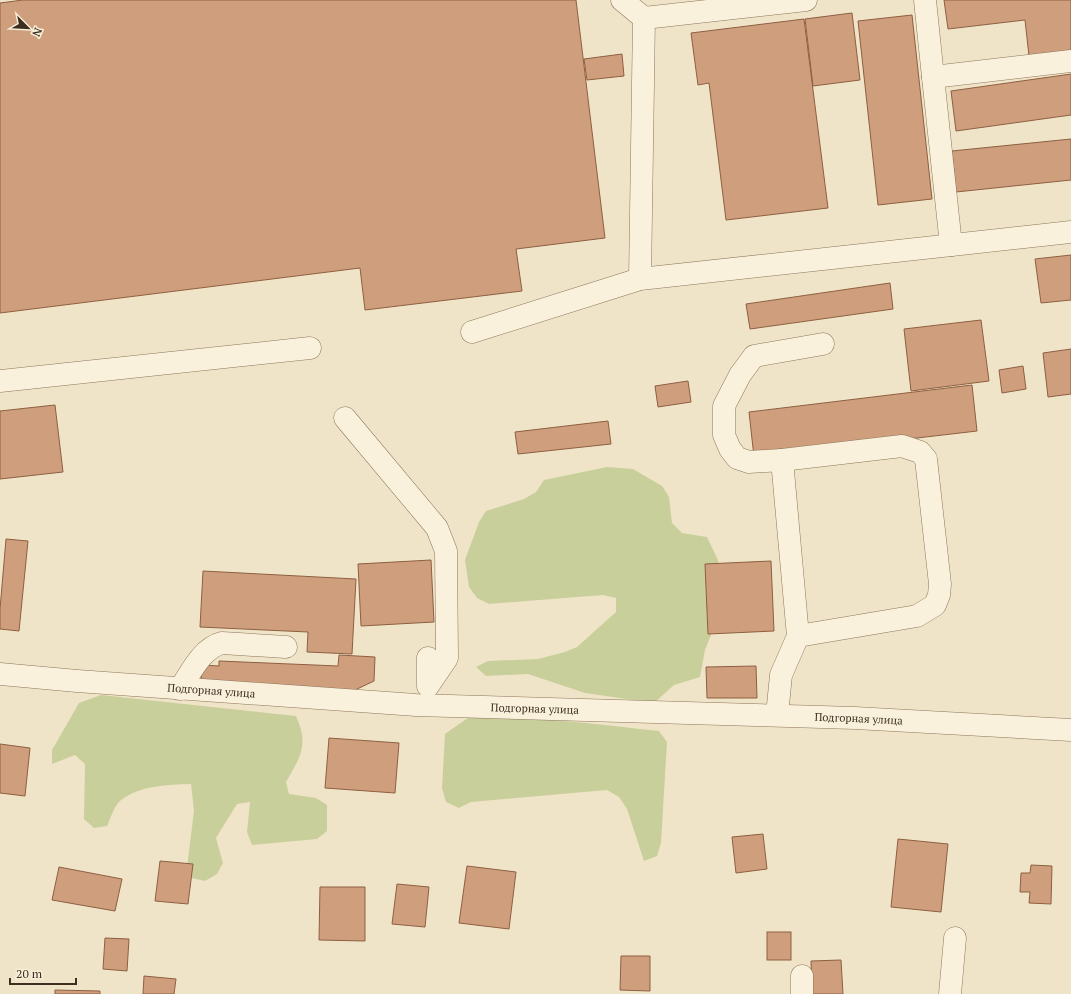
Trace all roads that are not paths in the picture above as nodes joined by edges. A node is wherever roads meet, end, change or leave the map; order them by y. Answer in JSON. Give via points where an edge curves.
{"nodes":[{"id":1,"x":622,"y":0,"type":"edge"},
{"id":2,"x":806,"y":0,"type":"edge"},
{"id":3,"x":925,"y":0,"type":"edge"},
{"id":4,"x":644,"y":18,"type":"junction"},
{"id":5,"x":1071,"y":62,"type":"edge"},
{"id":6,"x":933,"y":77,"type":"junction"},
{"id":7,"x":1071,"y":232,"type":"edge"},
{"id":8,"x":952,"y":245,"type":"junction"},
{"id":9,"x":640,"y":279,"type":"junction"},
{"id":10,"x":472,"y":332,"type":"dead end"},
{"id":11,"x":823,"y":344,"type":"dead end"},
{"id":12,"x":310,"y":348,"type":"dead end"},
{"id":13,"x":0,"y":381,"type":"edge"},
{"id":14,"x":345,"y":418,"type":"dead end"},
{"id":15,"x":782,"y":460,"type":"junction"},
{"id":16,"x":798,"y":636,"type":"junction"},
{"id":17,"x":286,"y":647,"type":"dead end"},
{"id":18,"x":428,"y":658,"type":"dead end"},
{"id":19,"x":0,"y":674,"type":"edge"},
{"id":20,"x":428,"y":686,"type":"junction"},
{"id":21,"x":180,"y":689,"type":"junction"},
{"id":22,"x":416,"y":705,"type":"junction"},
{"id":23,"x":777,"y":715,"type":"junction"},
{"id":24,"x":1071,"y":730,"type":"edge"},
{"id":25,"x":955,"y":938,"type":"dead end"},
{"id":26,"x":950,"y":994,"type":"edge"}],
"edges":[{"from":1,"to":4,"type":"street"},
{"from":2,"to":4,"type":"street"},
{"from":3,"to":6,"type":"street"},
{"from":4,"to":9,"type":"street"},
{"from":5,"to":6,"type":"street"},
{"from":6,"to":8,"type":"street"},
{"from":7,"to":8,"type":"street"},
{"from":8,"to":9,"type":"street"},
{"from":9,"to":10,"type":"street"},
{"from":11,"to":15,"type":"street","via":[[754,356],[740,375],[724,406],[724,435],[737,458],[749,462]]},
{"from":12,"to":13,"type":"street"},
{"from":14,"to":20,"type":"street","via":[[438,528],[446,551],[447,658]]},
{"from":15,"to":16,"type":"street"},
{"from":15,"to":16,"type":"street","via":[[902,446],[920,452],[926,459],[940,584],[935,605],[917,616]]},
{"from":16,"to":23,"type":"street","via":[[781,675]]},
{"from":17,"to":21,"type":"street","via":[[222,643],[215,645],[202,656]]},
{"from":18,"to":20,"type":"street"},
{"from":19,"to":21,"type":"street","name":"Подгорная улица"},
{"from":20,"to":22,"type":"street"},
{"from":21,"to":22,"type":"street","name":"Подгорная улица"},
{"from":22,"to":23,"type":"street","name":"Подгорная улица"},
{"from":23,"to":24,"type":"street","name":"Подгорная улица"},
{"from":25,"to":26,"type":"street"}]}
